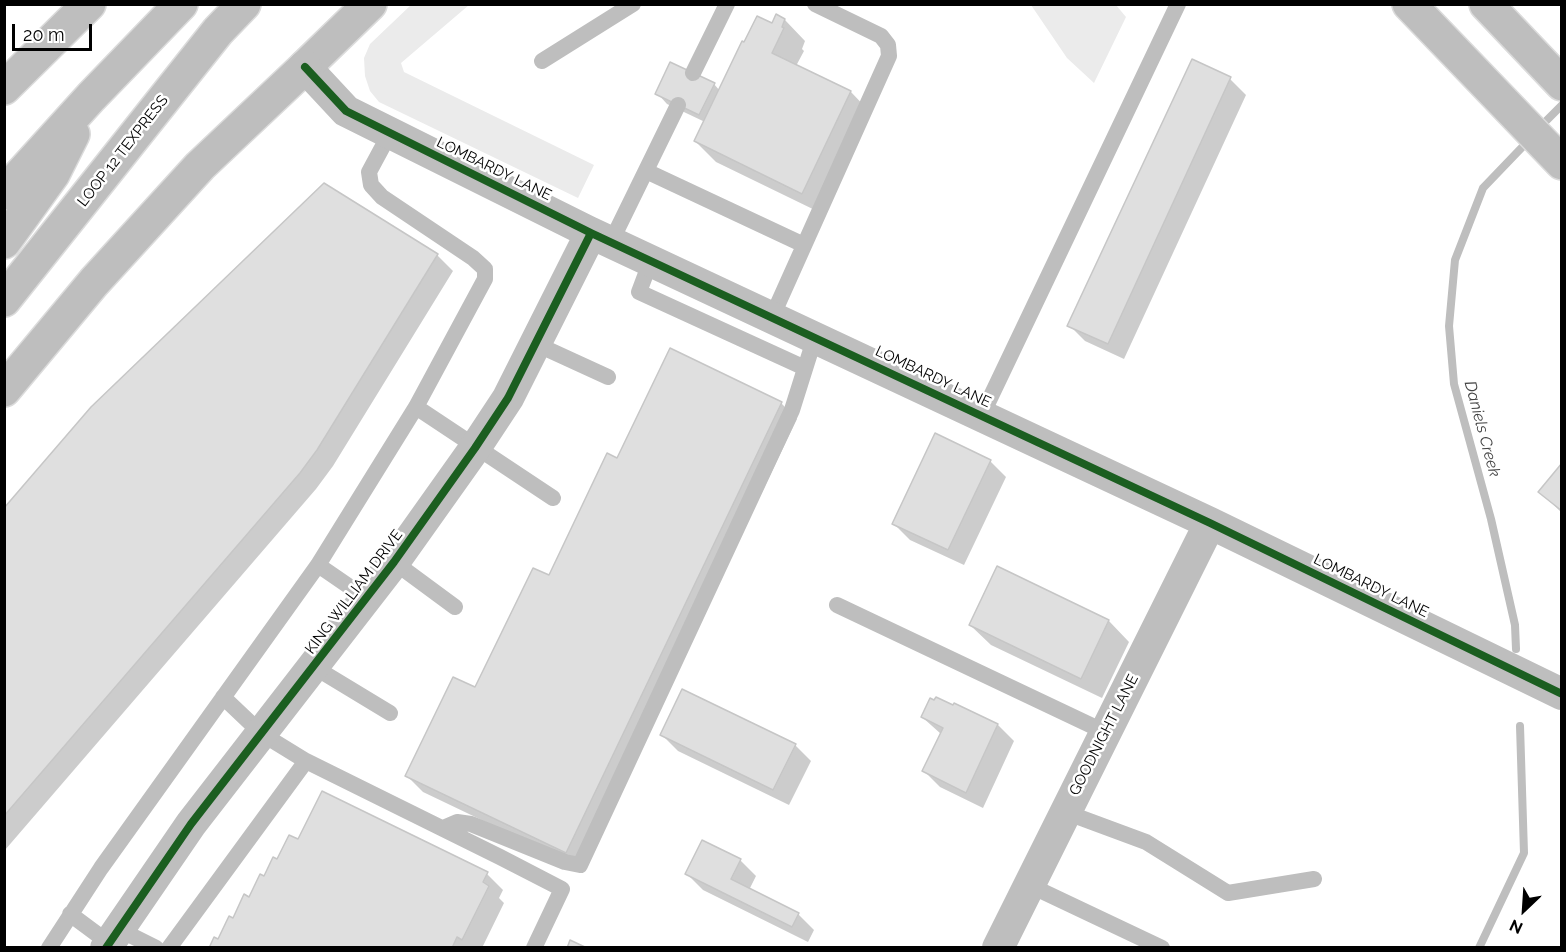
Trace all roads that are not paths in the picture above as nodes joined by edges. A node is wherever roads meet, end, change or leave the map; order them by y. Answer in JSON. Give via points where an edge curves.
{"nodes":[{"id":1,"x":89,"y":4,"type":"edge"},
{"id":2,"x":181,"y":4,"type":"edge"},
{"id":3,"x":244,"y":4,"type":"edge"},
{"id":4,"x":370,"y":4,"type":"edge"},
{"id":5,"x":633,"y":4,"type":"edge"},
{"id":6,"x":727,"y":4,"type":"edge"},
{"id":7,"x":815,"y":4,"type":"edge"},
{"id":8,"x":1179,"y":4,"type":"edge"},
{"id":9,"x":1410,"y":4,"type":"edge"},
{"id":10,"x":1486,"y":4,"type":"edge"},
{"id":11,"x":542,"y":61,"type":"dead end"},
{"id":12,"x":305,"y":67,"type":"junction"},
{"id":13,"x":693,"y":73,"type":"dead end"},
{"id":14,"x":1551,"y":73,"type":"edge"},
{"id":15,"x":4,"y":88,"type":"edge"},
{"id":16,"x":91,"y":97,"type":"junction"},
{"id":17,"x":678,"y":105,"type":"dead end"},
{"id":18,"x":390,"y":133,"type":"junction"},
{"id":19,"x":1558,"y":159,"type":"edge"},
{"id":20,"x":646,"y":171,"type":"junction"},
{"id":21,"x":4,"y":193,"type":"edge"},
{"id":22,"x":601,"y":237,"type":"junction"},
{"id":23,"x":4,"y":242,"type":"edge"},
{"id":24,"x":804,"y":245,"type":"junction"},
{"id":25,"x":651,"y":261,"type":"junction"},
{"id":26,"x":4,"y":300,"type":"edge"},
{"id":27,"x":772,"y":317,"type":"junction"},
{"id":28,"x":815,"y":337,"type":"junction"},
{"id":29,"x":536,"y":344,"type":"junction"},
{"id":30,"x":805,"y":368,"type":"junction"},
{"id":31,"x":608,"y":377,"type":"dead end"},
{"id":32,"x":4,"y":390,"type":"edge"},
{"id":33,"x":416,"y":407,"type":"junction"},
{"id":34,"x":982,"y":415,"type":"junction"},
{"id":35,"x":476,"y":448,"type":"junction"},
{"id":36,"x":553,"y":498,"type":"dead end"},
{"id":37,"x":1210,"y":523,"type":"junction"},
{"id":38,"x":394,"y":562,"type":"junction"},
{"id":39,"x":318,"y":565,"type":"junction"},
{"id":40,"x":366,"y":598,"type":"junction"},
{"id":41,"x":837,"y":605,"type":"dead end"},
{"id":42,"x":455,"y":607,"type":"dead end"},
{"id":43,"x":314,"y":667,"type":"junction"},
{"id":44,"x":1562,"y":694,"type":"edge"},
{"id":45,"x":223,"y":697,"type":"junction"},
{"id":46,"x":390,"y":713,"type":"dead end"},
{"id":47,"x":1106,"y":732,"type":"junction"},
{"id":48,"x":262,"y":734,"type":"junction"},
{"id":49,"x":306,"y":761,"type":"junction"},
{"id":50,"x":1065,"y":812,"type":"junction"},
{"id":51,"x":443,"y":828,"type":"junction"},
{"id":52,"x":1314,"y":879,"type":"dead end"},
{"id":53,"x":1029,"y":885,"type":"junction"},
{"id":54,"x":70,"y":914,"type":"junction"},
{"id":55,"x":111,"y":940,"type":"edge"},
{"id":56,"x":49,"y":948,"type":"edge"},
{"id":57,"x":156,"y":948,"type":"edge"},
{"id":58,"x":169,"y":948,"type":"edge"},
{"id":59,"x":534,"y":948,"type":"edge"},
{"id":60,"x":998,"y":948,"type":"edge"},
{"id":61,"x":1162,"y":948,"type":"edge"}],
"edges":[{"from":1,"to":15,"type":"main road"},
{"from":2,"to":16,"type":"main road"},
{"from":3,"to":26,"type":"main road","name":"LOOP 12 TEXPRESS","via":[[218,31]]},
{"from":4,"to":12,"type":"main road"},
{"from":5,"to":11,"type":"lane"},
{"from":6,"to":13,"type":"lane"},
{"from":7,"to":24,"type":"lane","via":[[880,36],[888,45],[889,56]]},
{"from":8,"to":34,"type":"lane"},
{"from":9,"to":19,"type":"main road"},
{"from":10,"to":14,"type":"main road"},
{"from":12,"to":18,"type":"street","name":"LOMBARDY LANE","via":[[346,111]]},
{"from":12,"to":32,"type":"main road","via":[[200,166],[94,282]]},
{"from":16,"to":21,"type":"main road"},
{"from":16,"to":23,"type":"main road","via":[[53,174]]},
{"from":17,"to":20,"type":"lane"},
{"from":18,"to":22,"type":"street","name":"LOMBARDY LANE"},
{"from":18,"to":33,"type":"lane","via":[[369,172],[371,185],[382,197],[484,268],[485,279]]},
{"from":20,"to":22,"type":"lane"},
{"from":20,"to":24,"type":"lane"},
{"from":22,"to":25,"type":"street","name":"LOMBARDY LANE"},
{"from":22,"to":29,"type":"street","name":"KING WILLIAM DRIVE"},
{"from":24,"to":27,"type":"lane"},
{"from":25,"to":27,"type":"street","name":"LOMBARDY LANE"},
{"from":25,"to":30,"type":"lane","via":[[639,292]]},
{"from":27,"to":28,"type":"street","name":"LOMBARDY LANE"},
{"from":28,"to":30,"type":"lane"},
{"from":28,"to":34,"type":"street","name":"LOMBARDY LANE"},
{"from":29,"to":31,"type":"lane"},
{"from":29,"to":35,"type":"street","name":"KING WILLIAM DRIVE"},
{"from":30,"to":51,"type":"lane","via":[[792,410],[580,865],[471,824],[457,822]]},
{"from":33,"to":35,"type":"lane"},
{"from":33,"to":39,"type":"lane"},
{"from":34,"to":37,"type":"street","name":"LOMBARDY LANE"},
{"from":35,"to":36,"type":"lane"},
{"from":35,"to":38,"type":"street","name":"KING WILLIAM DRIVE"},
{"from":37,"to":44,"type":"street","name":"LOMBARDY LANE"},
{"from":37,"to":47,"type":"street","name":"GOODNIGHT LANE"},
{"from":38,"to":40,"type":"street","name":"KING WILLIAM DRIVE"},
{"from":38,"to":42,"type":"lane"},
{"from":39,"to":40,"type":"lane"},
{"from":39,"to":45,"type":"lane"},
{"from":40,"to":43,"type":"street","name":"KING WILLIAM DRIVE"},
{"from":41,"to":47,"type":"lane"},
{"from":43,"to":46,"type":"lane"},
{"from":43,"to":48,"type":"street","name":"KING WILLIAM DRIVE"},
{"from":45,"to":48,"type":"lane"},
{"from":45,"to":54,"type":"lane"},
{"from":47,"to":50,"type":"street","name":"GOODNIGHT LANE"},
{"from":48,"to":49,"type":"lane"},
{"from":48,"to":55,"type":"street","name":"KING WILLIAM DRIVE","via":[[191,824]]},
{"from":49,"to":51,"type":"lane"},
{"from":49,"to":58,"type":"lane"},
{"from":50,"to":52,"type":"lane","via":[[1146,842],[1228,893]]},
{"from":50,"to":53,"type":"street","name":"GOODNIGHT LANE"},
{"from":51,"to":59,"type":"lane","via":[[562,889]]},
{"from":53,"to":60,"type":"street","name":"GOODNIGHT LANE"},
{"from":53,"to":61,"type":"lane"},
{"from":54,"to":55,"type":"lane"},
{"from":54,"to":56,"type":"lane"},
{"from":55,"to":57,"type":"lane"}]}
